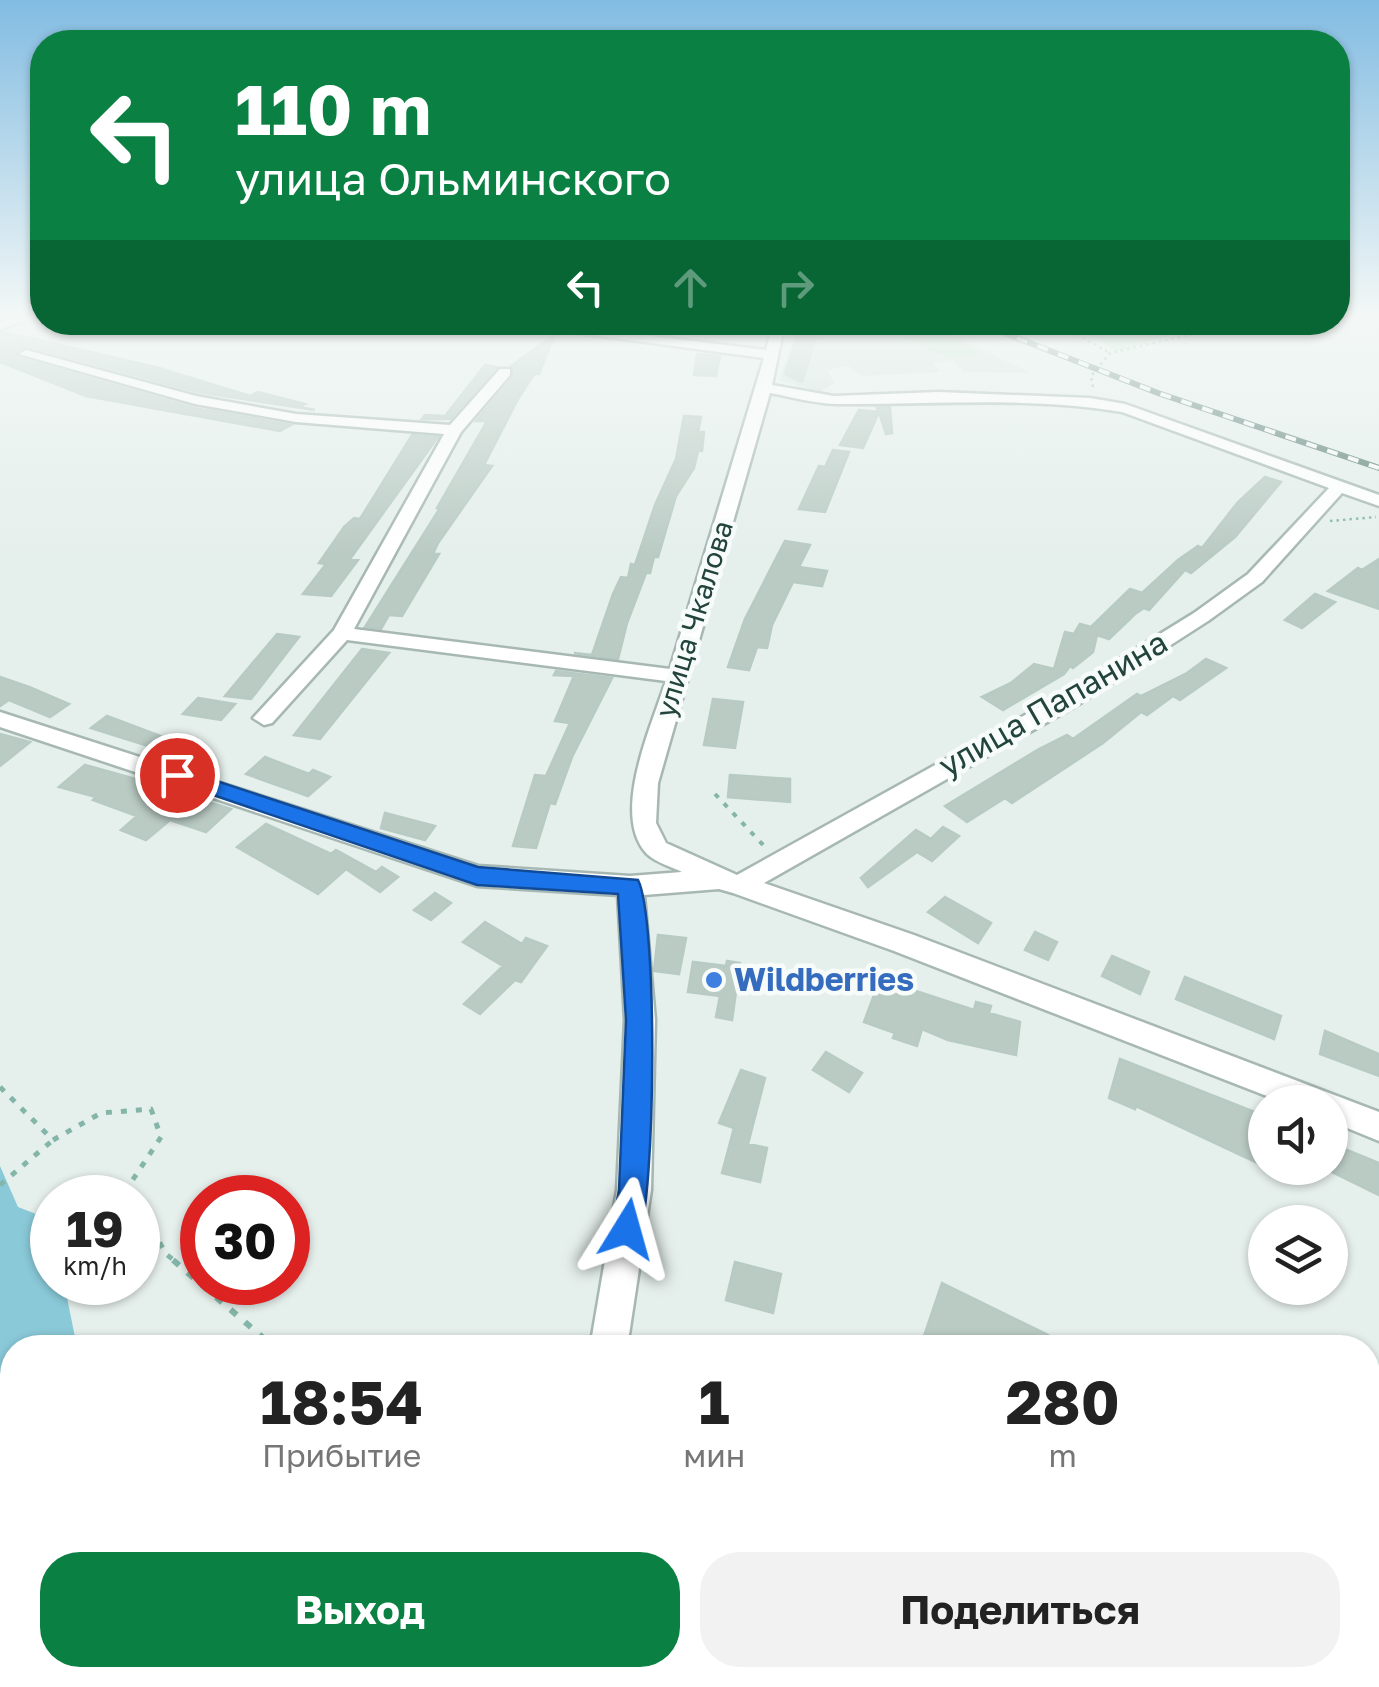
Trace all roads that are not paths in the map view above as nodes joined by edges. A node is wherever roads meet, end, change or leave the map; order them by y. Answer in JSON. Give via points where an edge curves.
{"nodes":[{"id":1,"x":187,"y":398,"type":"edge"},
{"id":2,"x":482,"y":398,"type":"edge"},
{"id":3,"x":761,"y":398,"type":"edge"},
{"id":4,"x":821,"y":398,"type":"edge"},
{"id":5,"x":893,"y":398,"type":"edge"},
{"id":6,"x":974,"y":398,"type":"edge"},
{"id":7,"x":454,"y":430,"type":"junction"},
{"id":8,"x":1339,"y":487,"type":"junction"},
{"id":9,"x":1379,"y":501,"type":"edge"},
{"id":10,"x":342,"y":633,"type":"junction"},
{"id":11,"x":676,"y":676,"type":"junction"},
{"id":12,"x":264,"y":718,"type":"dead end"},
{"id":13,"x":0,"y":719,"type":"edge"},
{"id":14,"x":730,"y":882,"type":"junction"},
{"id":15,"x":630,"y":886,"type":"junction"},
{"id":16,"x":1273,"y":1085,"type":"edge"},
{"id":17,"x":1348,"y":1115,"type":"edge"},
{"id":18,"x":1379,"y":1127,"type":"edge"},
{"id":19,"x":610,"y":1335,"type":"edge"}],
"edges":[{"from":1,"to":7,"type":"street","via":[[296,418]]},
{"from":2,"to":7,"type":"street"},
{"from":3,"to":11,"type":"street","name":"улица Чкалова"},
{"from":4,"to":5,"type":"street"},
{"from":6,"to":8,"type":"street","via":[[1103,404],[1156,416]]},
{"from":7,"to":10,"type":"street"},
{"from":8,"to":9,"type":"street"},
{"from":8,"to":14,"type":"street","name":"улица Папанина","via":[[1254,578],[1201,617],[779,863]]},
{"from":10,"to":11,"type":"street"},
{"from":10,"to":12,"type":"street"},
{"from":11,"to":14,"type":"street","name":"улица Чкалова","via":[[646,783],[644,824],[657,848]]},
{"from":13,"to":15,"type":"street","via":[[477,876]]},
{"from":14,"to":15,"type":"street"},
{"from":14,"to":16,"type":"street","name":"улица Чкалова"},
{"from":15,"to":19,"type":"street","via":[[640,1020],[634,1190]]},
{"from":17,"to":18,"type":"street"}]}
